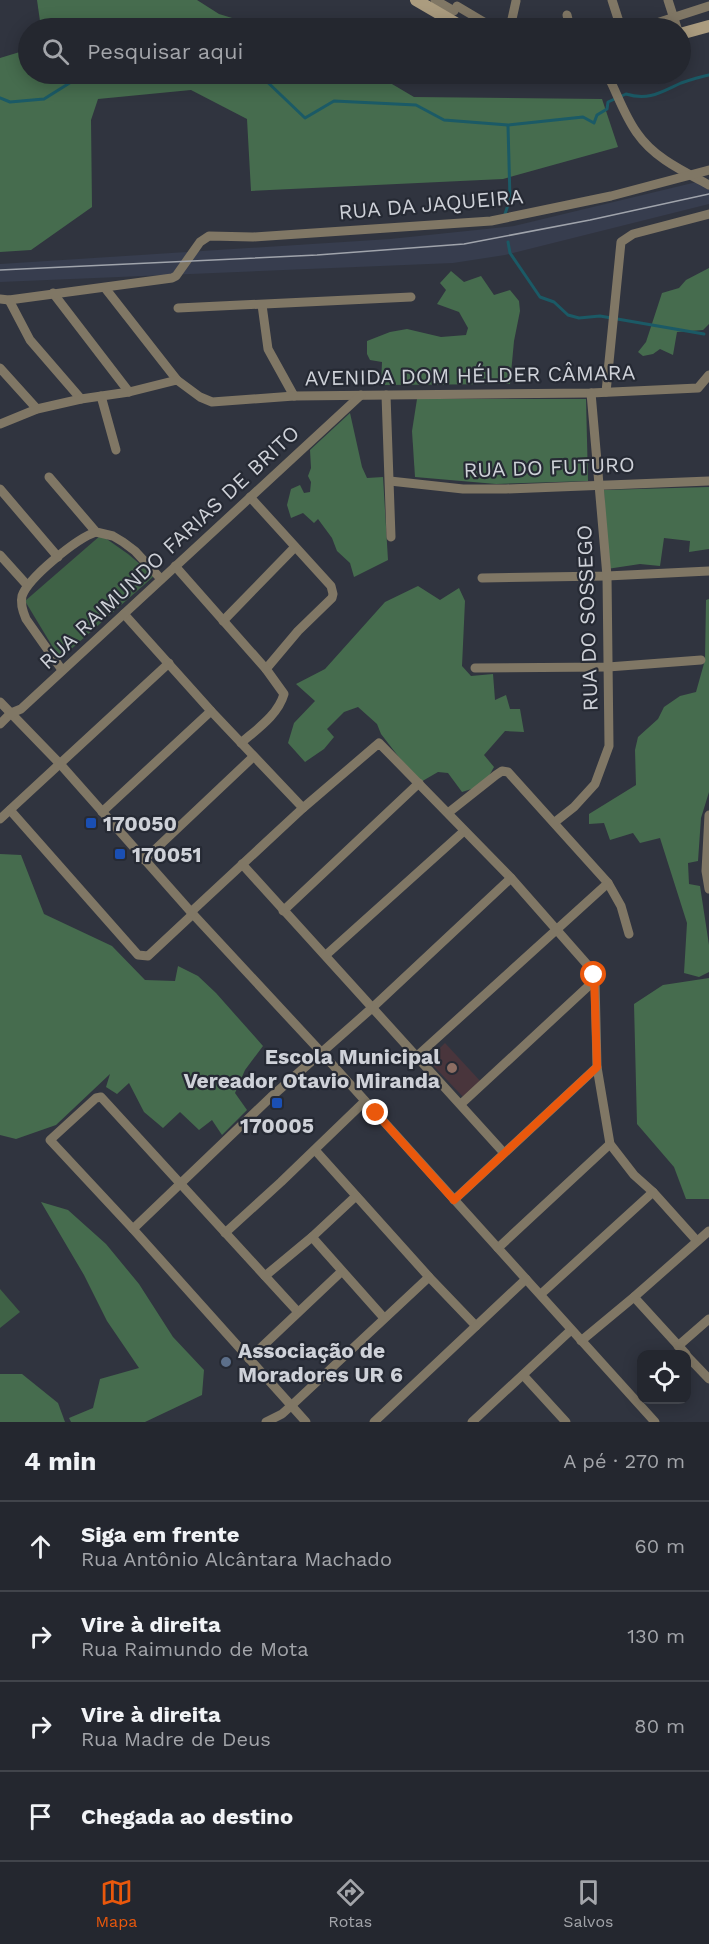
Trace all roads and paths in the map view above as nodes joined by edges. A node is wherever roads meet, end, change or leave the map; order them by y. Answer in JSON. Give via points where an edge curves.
{"nodes":[{"id":1,"x":416,"y":0,"type":"edge"},
{"id":2,"x":435,"y":0,"type":"edge"},
{"id":3,"x":612,"y":0,"type":"edge"},
{"id":4,"x":668,"y":0,"type":"edge"},
{"id":5,"x":516,"y":1,"type":"edge"},
{"id":6,"x":709,"y":6,"type":"edge"},
{"id":7,"x":455,"y":9,"type":"edge"},
{"id":8,"x":567,"y":15,"type":"dead end"},
{"id":9,"x":473,"y":18,"type":"edge"},
{"id":10,"x":512,"y":18,"type":"edge"},
{"id":11,"x":568,"y":18,"type":"edge"},
{"id":12,"x":618,"y":18,"type":"edge"},
{"id":13,"x":673,"y":18,"type":"joint"},
{"id":14,"x":709,"y":26,"type":"edge"},
{"id":15,"x":691,"y":31,"type":"edge"},
{"id":16,"x":613,"y":84,"type":"edge"},
{"id":17,"x":709,"y":170,"type":"edge"},
{"id":18,"x":690,"y":175,"type":"junction"},
{"id":19,"x":709,"y":185,"type":"edge"},
{"id":20,"x":709,"y":214,"type":"edge"},
{"id":21,"x":105,"y":288,"type":"junction"},
{"id":22,"x":53,"y":293,"type":"junction"},
{"id":23,"x":411,"y":297,"type":"dead end"},
{"id":24,"x":5,"y":299,"type":"edge"},
{"id":25,"x":262,"y":305,"type":"junction"},
{"id":26,"x":178,"y":308,"type":"dead end"},
{"id":27,"x":0,"y":368,"type":"edge"},
{"id":28,"x":709,"y":375,"type":"edge"},
{"id":29,"x":177,"y":380,"type":"junction"},
{"id":30,"x":698,"y":388,"type":"junction"},
{"id":31,"x":709,"y":388,"type":"edge"},
{"id":32,"x":129,"y":392,"type":"junction"},
{"id":33,"x":606,"y":392,"type":"junction"},
{"id":34,"x":591,"y":393,"type":"junction"},
{"id":35,"x":361,"y":395,"type":"junction"},
{"id":36,"x":386,"y":395,"type":"junction"},
{"id":37,"x":101,"y":396,"type":"junction"},
{"id":38,"x":294,"y":396,"type":"junction"},
{"id":39,"x":81,"y":399,"type":"junction"},
{"id":40,"x":37,"y":410,"type":"junction"},
{"id":41,"x":0,"y":424,"type":"edge"},
{"id":42,"x":116,"y":450,"type":"dead end"},
{"id":43,"x":49,"y":477,"type":"dead end"},
{"id":44,"x":709,"y":481,"type":"edge"},
{"id":45,"x":390,"y":482,"type":"junction"},
{"id":46,"x":599,"y":484,"type":"junction"},
{"id":47,"x":0,"y":489,"type":"edge"},
{"id":48,"x":250,"y":498,"type":"junction"},
{"id":49,"x":96,"y":532,"type":"junction"},
{"id":50,"x":391,"y":537,"type":"dead end"},
{"id":51,"x":295,"y":547,"type":"junction"},
{"id":52,"x":0,"y":555,"type":"edge"},
{"id":53,"x":58,"y":557,"type":"junction"},
{"id":54,"x":174,"y":566,"type":"junction"},
{"id":55,"x":709,"y":571,"type":"edge"},
{"id":56,"x":607,"y":576,"type":"junction"},
{"id":57,"x":482,"y":578,"type":"dead end"},
{"id":58,"x":161,"y":579,"type":"junction"},
{"id":59,"x":27,"y":585,"type":"junction"},
{"id":60,"x":124,"y":614,"type":"junction"},
{"id":61,"x":223,"y":621,"type":"junction"},
{"id":62,"x":701,"y":660,"type":"dead end"},
{"id":63,"x":169,"y":663,"type":"junction"},
{"id":64,"x":608,"y":667,"type":"junction"},
{"id":65,"x":475,"y":668,"type":"dead end"},
{"id":66,"x":266,"y":669,"type":"junction"},
{"id":67,"x":62,"y":670,"type":"junction"},
{"id":68,"x":0,"y":702,"type":"edge"},
{"id":69,"x":211,"y":711,"type":"junction"},
{"id":70,"x":11,"y":713,"type":"junction"},
{"id":71,"x":0,"y":724,"type":"edge"},
{"id":72,"x":241,"y":743,"type":"junction"},
{"id":73,"x":253,"y":757,"type":"junction"},
{"id":74,"x":61,"y":765,"type":"junction"},
{"id":75,"x":419,"y":783,"type":"junction"},
{"id":76,"x":303,"y":808,"type":"junction"},
{"id":77,"x":10,"y":810,"type":"junction"},
{"id":78,"x":102,"y":812,"type":"junction"},
{"id":79,"x":448,"y":813,"type":"junction"},
{"id":80,"x":709,"y":815,"type":"edge"},
{"id":81,"x":0,"y":819,"type":"edge"},
{"id":82,"x":555,"y":822,"type":"junction"},
{"id":83,"x":464,"y":831,"type":"junction"},
{"id":84,"x":144,"y":860,"type":"junction"},
{"id":85,"x":242,"y":864,"type":"junction"},
{"id":86,"x":511,"y":878,"type":"junction"},
{"id":87,"x":608,"y":883,"type":"junction"},
{"id":88,"x":709,"y":889,"type":"edge"},
{"id":89,"x":283,"y":911,"type":"junction"},
{"id":90,"x":192,"y":913,"type":"junction"},
{"id":91,"x":558,"y":930,"type":"junction"},
{"id":92,"x":629,"y":934,"type":"dead end"},
{"id":93,"x":326,"y":955,"type":"junction"},
{"id":94,"x":595,"y":980,"type":"junction"},
{"id":95,"x":372,"y":1008,"type":"junction"},
{"id":96,"x":321,"y":1052,"type":"junction"},
{"id":97,"x":416,"y":1057,"type":"junction"},
{"id":98,"x":597,"y":1067,"type":"junction"},
{"id":99,"x":365,"y":1101,"type":"junction"},
{"id":100,"x":461,"y":1104,"type":"junction"},
{"id":101,"x":610,"y":1144,"type":"junction"},
{"id":102,"x":315,"y":1150,"type":"junction"},
{"id":103,"x":504,"y":1153,"type":"junction"},
{"id":104,"x":179,"y":1183,"type":"junction"},
{"id":105,"x":653,"y":1192,"type":"junction"},
{"id":106,"x":356,"y":1196,"type":"junction"},
{"id":107,"x":454,"y":1200,"type":"junction"},
{"id":108,"x":133,"y":1229,"type":"junction"},
{"id":109,"x":709,"y":1231,"type":"edge"},
{"id":110,"x":225,"y":1233,"type":"junction"},
{"id":111,"x":312,"y":1237,"type":"junction"},
{"id":112,"x":697,"y":1241,"type":"junction"},
{"id":113,"x":498,"y":1248,"type":"junction"},
{"id":114,"x":341,"y":1272,"type":"junction"},
{"id":115,"x":265,"y":1276,"type":"junction"},
{"id":116,"x":429,"y":1277,"type":"junction"},
{"id":117,"x":526,"y":1279,"type":"junction"},
{"id":118,"x":541,"y":1294,"type":"junction"},
{"id":119,"x":634,"y":1297,"type":"junction"},
{"id":120,"x":297,"y":1312,"type":"junction"},
{"id":121,"x":384,"y":1318,"type":"junction"},
{"id":122,"x":709,"y":1319,"type":"edge"},
{"id":123,"x":476,"y":1326,"type":"junction"},
{"id":124,"x":571,"y":1330,"type":"junction"},
{"id":125,"x":581,"y":1341,"type":"junction"},
{"id":126,"x":678,"y":1346,"type":"junction"},
{"id":127,"x":682,"y":1350,"type":"edge"},
{"id":128,"x":249,"y":1359,"type":"junction"},
{"id":129,"x":691,"y":1360,"type":"edge"},
{"id":130,"x":523,"y":1375,"type":"junction"},
{"id":131,"x":709,"y":1379,"type":"edge"},
{"id":132,"x":292,"y":1406,"type":"junction"},
{"id":133,"x":383,"y":1414,"type":"junction"},
{"id":134,"x":476,"y":1421,"type":"edge"},
{"id":135,"x":266,"y":1422,"type":"edge"},
{"id":136,"x":306,"y":1422,"type":"edge"},
{"id":137,"x":374,"y":1422,"type":"edge"},
{"id":138,"x":391,"y":1422,"type":"edge"},
{"id":139,"x":566,"y":1422,"type":"edge"},
{"id":140,"x":655,"y":1422,"type":"edge"}],
"edges":[{"from":1,"to":7,"type":"main road"},
{"from":2,"to":7,"type":"street"},
{"from":3,"to":12,"type":"street"},
{"from":4,"to":13,"type":"street"},
{"from":5,"to":10,"type":"street"},
{"from":6,"to":13,"type":"street"},
{"from":7,"to":9,"type":"street"},
{"from":8,"to":11,"type":"street"},
{"from":14,"to":15,"type":"main road"},
{"from":16,"to":18,"type":"street","via":[[636,133],[659,157]]},
{"from":17,"to":18,"type":"street","name":"RUA DA JAQUEIRA"},
{"from":18,"to":19,"type":"street"},
{"from":18,"to":21,"type":"street","name":"RUA DA JAQUEIRA","via":[[491,221],[253,237],[209,236],[200,242],[177,276]]},
{"from":20,"to":33,"type":"street","via":[[633,234],[621,242]]},
{"from":21,"to":22,"type":"street"},
{"from":21,"to":29,"type":"street","name":"AVENIDA DOM HÉLDER CÂMARA"},
{"from":22,"to":24,"type":"street"},
{"from":22,"to":32,"type":"street"},
{"from":23,"to":25,"type":"street"},
{"from":24,"to":39,"type":"street","via":[[30,340]]},
{"from":25,"to":26,"type":"street"},
{"from":25,"to":38,"type":"street","via":[[268,349]]},
{"from":27,"to":40,"type":"street"},
{"from":28,"to":30,"type":"street"},
{"from":29,"to":32,"type":"street"},
{"from":29,"to":38,"type":"street","name":"AVENIDA DOM HÉLDER CÂMARA","via":[[212,402]]},
{"from":30,"to":31,"type":"street","name":"AVENIDA DOM HÉLDER CÂMARA"},
{"from":30,"to":33,"type":"street","name":"AVENIDA DOM HÉLDER CÂMARA"},
{"from":32,"to":37,"type":"street"},
{"from":33,"to":34,"type":"street","name":"AVENIDA DOM HÉLDER CÂMARA"},
{"from":34,"to":36,"type":"street","name":"AVENIDA DOM HÉLDER CÂMARA"},
{"from":34,"to":46,"type":"street","name":"RUA DO SOSSEGO"},
{"from":35,"to":36,"type":"street","name":"AVENIDA DOM HÉLDER CÂMARA"},
{"from":35,"to":38,"type":"street","name":"AVENIDA DOM HÉLDER CÂMARA"},
{"from":35,"to":48,"type":"street","name":"RUA RAIMUNDO FARIAS DE BRITO"},
{"from":36,"to":45,"type":"street"},
{"from":37,"to":39,"type":"street"},
{"from":37,"to":42,"type":"street"},
{"from":39,"to":40,"type":"street"},
{"from":40,"to":41,"type":"street"},
{"from":43,"to":49,"type":"street"},
{"from":44,"to":46,"type":"street","name":"RUA DO FUTURO"},
{"from":45,"to":46,"type":"street","name":"RUA DO FUTURO","via":[[463,489]]},
{"from":45,"to":50,"type":"street"},
{"from":46,"to":56,"type":"street","name":"RUA DO SOSSEGO"},
{"from":47,"to":53,"type":"street"},
{"from":48,"to":51,"type":"street"},
{"from":48,"to":54,"type":"street","name":"RUA RAIMUNDO FARIAS DE BRITO"},
{"from":49,"to":53,"type":"street"},
{"from":49,"to":58,"type":"street","via":[[123,542]]},
{"from":51,"to":61,"type":"street"},
{"from":51,"to":66,"type":"street","via":[[333,594]]},
{"from":52,"to":59,"type":"street"},
{"from":53,"to":59,"type":"street"},
{"from":54,"to":58,"type":"street","name":"RUA RAIMUNDO FARIAS DE BRITO"},
{"from":54,"to":61,"type":"street"},
{"from":55,"to":56,"type":"street"},
{"from":56,"to":57,"type":"street"},
{"from":56,"to":64,"type":"street","name":"RUA DO SOSSEGO"},
{"from":58,"to":60,"type":"street","name":"RUA RAIMUNDO FARIAS DE BRITO"},
{"from":59,"to":67,"type":"street","via":[[22,598],[26,619]]},
{"from":60,"to":63,"type":"street"},
{"from":60,"to":67,"type":"street","name":"RUA RAIMUNDO FARIAS DE BRITO"},
{"from":61,"to":66,"type":"street"},
{"from":62,"to":64,"type":"street"},
{"from":63,"to":69,"type":"street"},
{"from":63,"to":74,"type":"street"},
{"from":64,"to":65,"type":"street"},
{"from":64,"to":82,"type":"street","name":"RUA DO SOSSEGO","via":[[606,755],[595,784]]},
{"from":66,"to":72,"type":"street","via":[[284,696],[270,717]]},
{"from":67,"to":70,"type":"street","name":"RUA RAIMUNDO FARIAS DE BRITO","via":[[21,709]]},
{"from":68,"to":70,"type":"street"},
{"from":69,"to":72,"type":"street"},
{"from":69,"to":78,"type":"street"},
{"from":70,"to":71,"type":"street","name":"RUA RAIMUNDO FARIAS DE BRITO"},
{"from":70,"to":74,"type":"street"},
{"from":72,"to":73,"type":"street"},
{"from":73,"to":76,"type":"street"},
{"from":73,"to":84,"type":"street"},
{"from":74,"to":77,"type":"street"},
{"from":74,"to":78,"type":"street"},
{"from":75,"to":76,"type":"street","via":[[379,743]]},
{"from":75,"to":79,"type":"street"},
{"from":75,"to":89,"type":"street"},
{"from":76,"to":85,"type":"street"},
{"from":77,"to":81,"type":"street"},
{"from":77,"to":90,"type":"street","via":[[138,955],[148,956]]},
{"from":78,"to":84,"type":"street"},
{"from":79,"to":82,"type":"street","via":[[505,771]]},
{"from":79,"to":83,"type":"street"},
{"from":80,"to":88,"type":"street"},
{"from":82,"to":87,"type":"street"},
{"from":83,"to":86,"type":"street"},
{"from":83,"to":93,"type":"street"},
{"from":84,"to":90,"type":"street"},
{"from":85,"to":89,"type":"street"},
{"from":85,"to":90,"type":"street"},
{"from":86,"to":91,"type":"street"},
{"from":86,"to":95,"type":"street"},
{"from":87,"to":91,"type":"street"},
{"from":87,"to":92,"type":"street","via":[[621,906]]},
{"from":89,"to":93,"type":"street"},
{"from":90,"to":96,"type":"street"},
{"from":91,"to":94,"type":"street","via":[[589,965]]},
{"from":91,"to":97,"type":"street"},
{"from":93,"to":95,"type":"street"},
{"from":94,"to":98,"type":"street"},
{"from":94,"to":100,"type":"street"},
{"from":95,"to":96,"type":"street"},
{"from":95,"to":97,"type":"street"},
{"from":96,"to":99,"type":"street"},
{"from":96,"to":104,"type":"street"},
{"from":97,"to":100,"type":"street"},
{"from":98,"to":101,"type":"street"},
{"from":98,"to":103,"type":"street"},
{"from":99,"to":102,"type":"street"},
{"from":99,"to":107,"type":"street"},
{"from":100,"to":103,"type":"street"},
{"from":101,"to":105,"type":"street"},
{"from":101,"to":113,"type":"street"},
{"from":102,"to":106,"type":"street"},
{"from":102,"to":110,"type":"street"},
{"from":103,"to":107,"type":"street"},
{"from":104,"to":108,"type":"street"},
{"from":104,"to":108,"type":"street","via":[[98,1097],[50,1140]]},
{"from":104,"to":110,"type":"street"},
{"from":105,"to":112,"type":"street"},
{"from":105,"to":118,"type":"street"},
{"from":106,"to":111,"type":"street"},
{"from":106,"to":116,"type":"street"},
{"from":107,"to":113,"type":"street"},
{"from":108,"to":128,"type":"street"},
{"from":109,"to":112,"type":"street"},
{"from":110,"to":115,"type":"street"},
{"from":111,"to":114,"type":"street"},
{"from":111,"to":115,"type":"street"},
{"from":112,"to":119,"type":"street"},
{"from":113,"to":117,"type":"street"},
{"from":114,"to":120,"type":"street"},
{"from":114,"to":121,"type":"street"},
{"from":115,"to":120,"type":"street"},
{"from":116,"to":121,"type":"street"},
{"from":116,"to":123,"type":"street"},
{"from":117,"to":118,"type":"street"},
{"from":117,"to":123,"type":"street"},
{"from":118,"to":124,"type":"street"},
{"from":119,"to":125,"type":"street"},
{"from":119,"to":126,"type":"street"},
{"from":120,"to":128,"type":"street"},
{"from":121,"to":132,"type":"street"},
{"from":122,"to":126,"type":"street"},
{"from":123,"to":133,"type":"street"},
{"from":124,"to":125,"type":"street"},
{"from":124,"to":130,"type":"street"},
{"from":125,"to":140,"type":"street"},
{"from":126,"to":127,"type":"street"},
{"from":128,"to":132,"type":"street"},
{"from":129,"to":131,"type":"street"},
{"from":130,"to":134,"type":"street"},
{"from":130,"to":139,"type":"street"},
{"from":132,"to":135,"type":"street"},
{"from":132,"to":136,"type":"street"},
{"from":133,"to":137,"type":"street"},
{"from":133,"to":138,"type":"street"}]}
